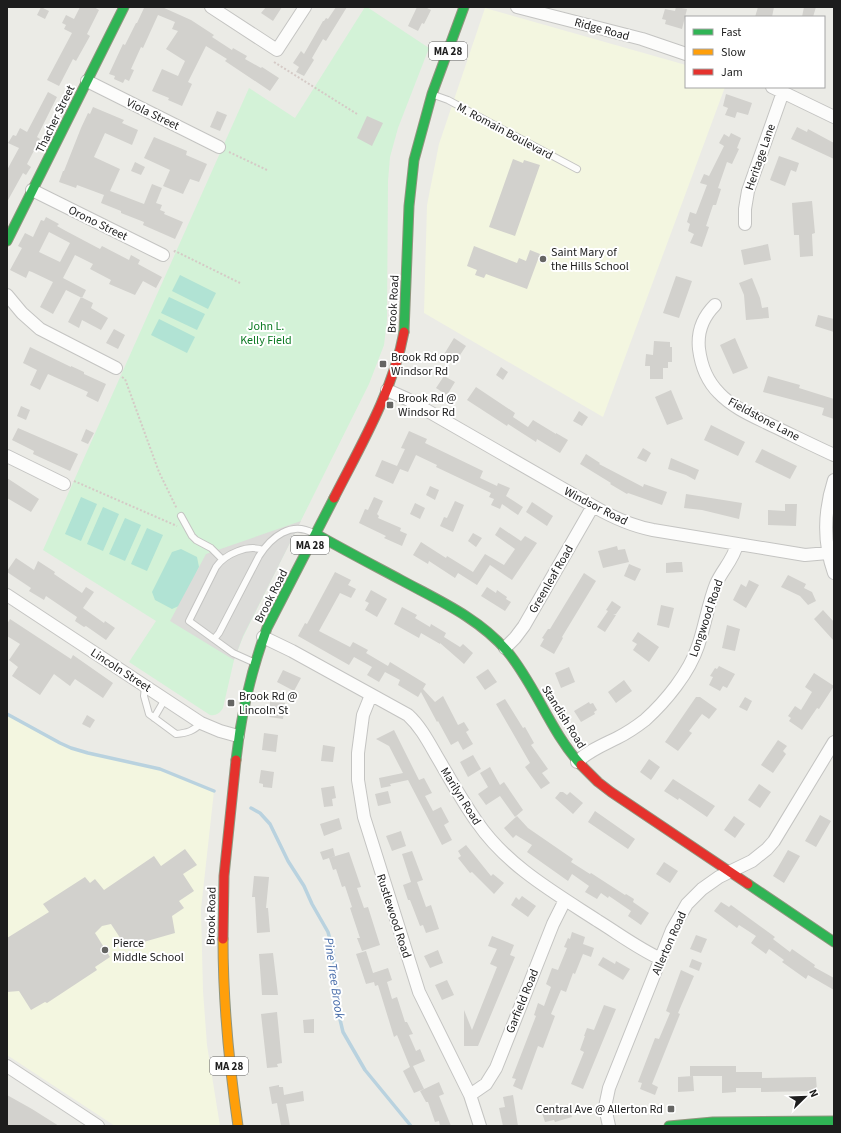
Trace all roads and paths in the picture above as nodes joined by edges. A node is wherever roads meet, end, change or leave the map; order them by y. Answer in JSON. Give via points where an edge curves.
{"nodes":[{"id":1,"x":124,"y":7,"type":"edge"},
{"id":2,"x":211,"y":7,"type":"edge"},
{"id":3,"x":305,"y":7,"type":"edge"},
{"id":4,"x":464,"y":7,"type":"edge"},
{"id":5,"x":517,"y":7,"type":"edge"},
{"id":6,"x":277,"y":50,"type":"junction"},
{"id":7,"x":685,"y":54,"type":"edge"},
{"id":8,"x":87,"y":81,"type":"junction"},
{"id":9,"x":778,"y":90,"type":"edge"},
{"id":10,"x":432,"y":94,"type":"junction"},
{"id":11,"x":357,"y":114,"type":"dead end"},
{"id":12,"x":834,"y":117,"type":"edge"},
{"id":13,"x":219,"y":146,"type":"joint"},
{"id":14,"x":267,"y":170,"type":"dead end"},
{"id":15,"x":576,"y":170,"type":"dead end"},
{"id":16,"x":32,"y":190,"type":"junction"},
{"id":17,"x":745,"y":224,"type":"dead end"},
{"id":18,"x":7,"y":241,"type":"edge"},
{"id":19,"x":163,"y":255,"type":"joint"},
{"id":20,"x":240,"y":283,"type":"dead end"},
{"id":21,"x":7,"y":295,"type":"edge"},
{"id":22,"x":715,"y":305,"type":"dead end"},
{"id":23,"x":116,"y":368,"type":"joint"},
{"id":24,"x":387,"y":390,"type":"junction"},
{"id":25,"x":834,"y":455,"type":"edge"},
{"id":26,"x":7,"y":456,"type":"edge"},
{"id":27,"x":834,"y":480,"type":"edge"},
{"id":28,"x":64,"y":484,"type":"joint"},
{"id":29,"x":593,"y":506,"type":"junction"},
{"id":30,"x":181,"y":516,"type":"joint"},
{"id":31,"x":185,"y":524,"type":"junction"},
{"id":32,"x":316,"y":534,"type":"junction"},
{"id":33,"x":738,"y":544,"type":"junction"},
{"id":34,"x":263,"y":550,"type":"junction"},
{"id":35,"x":828,"y":553,"type":"junction"},
{"id":36,"x":222,"y":559,"type":"junction"},
{"id":37,"x":834,"y":573,"type":"edge"},
{"id":38,"x":7,"y":595,"type":"edge"},
{"id":39,"x":263,"y":637,"type":"junction"},
{"id":40,"x":214,"y":639,"type":"junction"},
{"id":41,"x":505,"y":648,"type":"junction"},
{"id":42,"x":254,"y":662,"type":"junction"},
{"id":43,"x":145,"y":686,"type":"junction"},
{"id":44,"x":371,"y":695,"type":"junction"},
{"id":45,"x":165,"y":699,"type":"junction"},
{"id":46,"x":154,"y":718,"type":"junction"},
{"id":47,"x":201,"y":723,"type":"junction"},
{"id":48,"x":238,"y":736,"type":"junction"},
{"id":49,"x":834,"y":742,"type":"edge"},
{"id":50,"x":577,"y":762,"type":"junction"},
{"id":51,"x":729,"y":872,"type":"junction"},
{"id":52,"x":565,"y":900,"type":"junction"},
{"id":53,"x":834,"y":942,"type":"edge"},
{"id":54,"x":661,"y":959,"type":"junction"},
{"id":55,"x":7,"y":1066,"type":"edge"},
{"id":56,"x":470,"y":1095,"type":"junction"},
{"id":57,"x":834,"y":1121,"type":"edge"},
{"id":58,"x":98,"y":1126,"type":"edge"},
{"id":59,"x":238,"y":1126,"type":"edge"},
{"id":60,"x":480,"y":1126,"type":"edge"},
{"id":61,"x":609,"y":1126,"type":"edge"},
{"id":62,"x":669,"y":1126,"type":"edge"}],
"edges":[{"from":1,"to":8,"type":"main road","name":"Thacher Street"},
{"from":2,"to":6,"type":"street"},
{"from":3,"to":6,"type":"street"},
{"from":4,"to":10,"type":"main road","name":"Brook Road","number":"MA 28"},
{"from":5,"to":7,"type":"street","name":"Ridge Road","via":[[642,39]]},
{"from":6,"to":11,"type":"path","via":[[271,59]]},
{"from":8,"to":13,"type":"street","name":"Viola Street"},
{"from":8,"to":16,"type":"main road","name":"Thacher Street"},
{"from":9,"to":12,"type":"street"},
{"from":9,"to":17,"type":"street","name":"Heritage Lane","via":[[748,190]]},
{"from":10,"to":15,"type":"lane","name":"M. Romain Boulevard","via":[[448,100]]},
{"from":10,"to":24,"type":"main road","name":"Brook Road","number":"MA 28","via":[[411,174],[405,327],[399,356]]},
{"from":13,"to":14,"type":"path"},
{"from":16,"to":18,"type":"main road","name":"Thacher Street"},
{"from":16,"to":19,"type":"street","name":"Orono Street"},
{"from":19,"to":20,"type":"path","via":[[175,251]]},
{"from":21,"to":23,"type":"street","via":[[40,329]]},
{"from":22,"to":25,"type":"street","name":"Fieldstone Lane","via":[[706,316],[699,338],[702,364],[713,387],[724,398],[749,414]]},
{"from":23,"to":30,"type":"path","via":[[119,375],[125,378],[159,472]]},
{"from":24,"to":29,"type":"street","name":"Windsor Road"},
{"from":24,"to":32,"type":"main road","name":"Brook Road","number":"MA 28"},
{"from":26,"to":28,"type":"street"},
{"from":27,"to":35,"type":"street","via":[[827,510]]},
{"from":28,"to":31,"type":"path","via":[[67,478],[176,526]]},
{"from":29,"to":33,"type":"street","name":"Windsor Road","via":[[644,528]]},
{"from":29,"to":41,"type":"street","name":"Greenleaf Road","via":[[524,626]]},
{"from":30,"to":31,"type":"lane"},
{"from":31,"to":36,"type":"lane","via":[[196,540],[211,548]]},
{"from":32,"to":34,"type":"lane","via":[[294,528]]},
{"from":32,"to":39,"type":"main road","name":"Brook Road","number":"MA 28"},
{"from":32,"to":41,"type":"main road","name":"Standish Road","via":[[459,612]]},
{"from":33,"to":35,"type":"street","name":"Windsor Road","via":[[805,555]]},
{"from":33,"to":50,"type":"street","name":"Longwood Road","via":[[716,584],[698,644],[682,676],[643,721]]},
{"from":34,"to":36,"type":"lane","via":[[244,550]]},
{"from":34,"to":40,"type":"lane"},
{"from":35,"to":37,"type":"street"},
{"from":36,"to":40,"type":"lane","via":[[216,566],[189,621]]},
{"from":38,"to":43,"type":"street","name":"Lincoln Street"},
{"from":39,"to":42,"type":"main road","name":"Brook Road","number":"MA 28"},
{"from":39,"to":44,"type":"street","name":"Marilyn Road"},
{"from":40,"to":42,"type":"lane","via":[[233,653]]},
{"from":41,"to":50,"type":"main road","name":"Standish Road"},
{"from":42,"to":48,"type":"main road","name":"Brook Road","number":"MA 28"},
{"from":43,"to":45,"type":"street","name":"Lincoln Street"},
{"from":43,"to":46,"type":"lane","via":[[144,696],[149,714]]},
{"from":44,"to":52,"type":"street","name":"Marilyn Road","via":[[413,720],[486,835],[524,871]]},
{"from":44,"to":56,"type":"street","name":"Rustlewood Road","via":[[363,715],[358,753],[358,780],[364,817],[419,992]]},
{"from":45,"to":46,"type":"lane"},
{"from":45,"to":47,"type":"street","name":"Lincoln Street"},
{"from":46,"to":47,"type":"lane","via":[[176,734],[187,733]]},
{"from":47,"to":48,"type":"street","name":"Lincoln Street"},
{"from":48,"to":59,"type":"main road","name":"Brook Road","number":"MA 28","via":[[222,924],[225,1024]]},
{"from":49,"to":51,"type":"street","name":"Allerton Road","via":[[774,841],[752,861]]},
{"from":50,"to":51,"type":"main road","name":"Standish Road","via":[[602,786]]},
{"from":51,"to":53,"type":"main road","name":"Standish Road"},
{"from":51,"to":54,"type":"street","name":"Allerton Road","via":[[710,883],[687,904],[672,930]]},
{"from":52,"to":54,"type":"street","name":"Marilyn Road"},
{"from":52,"to":56,"type":"street","name":"Garfield Road","via":[[496,1068],[486,1084]]},
{"from":54,"to":61,"type":"street","name":"Allerton Road","via":[[609,1088],[605,1107]]},
{"from":55,"to":58,"type":"street"},
{"from":56,"to":60,"type":"street","name":"Rustlewood Road"},
{"from":57,"to":62,"type":"main road","via":[[713,1122]]}]}
